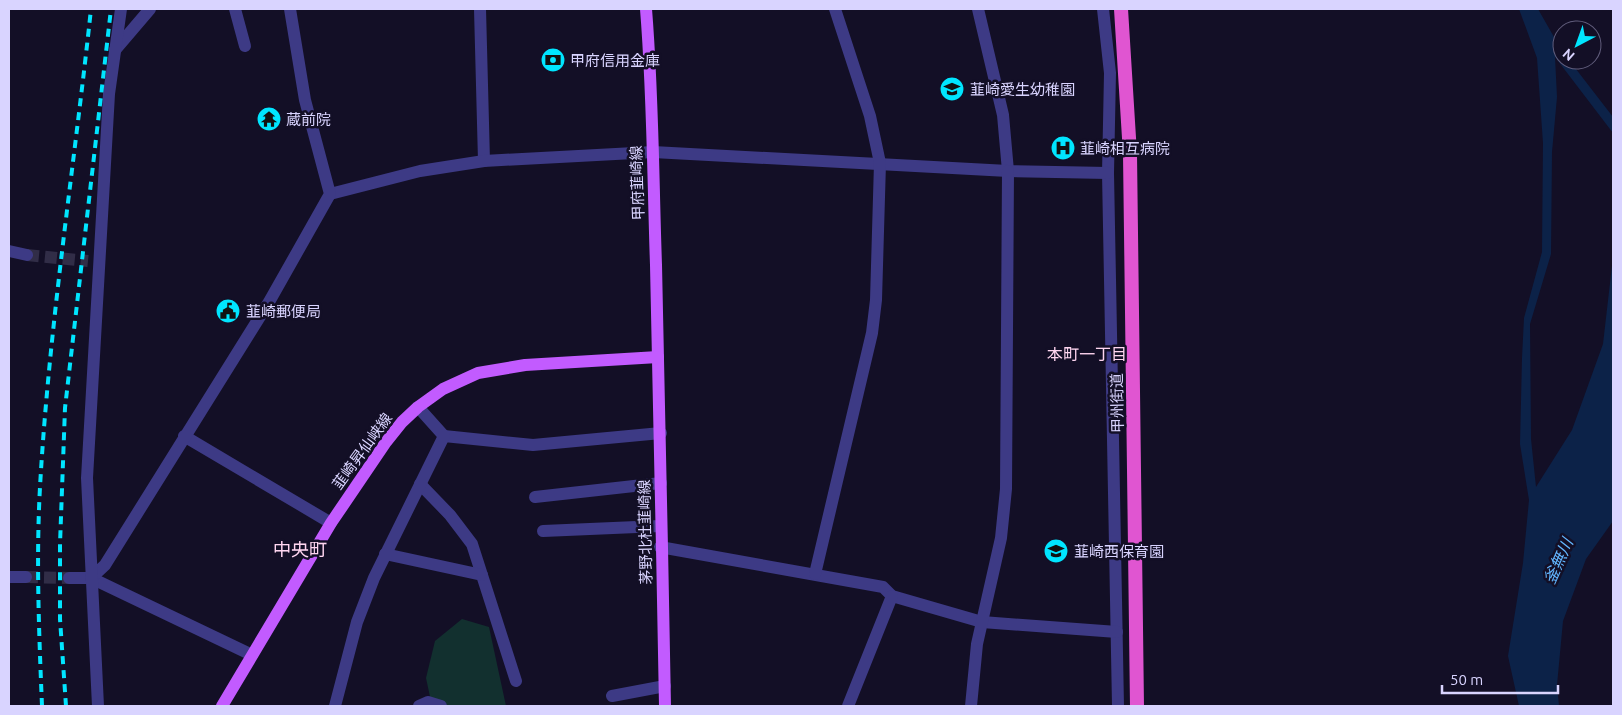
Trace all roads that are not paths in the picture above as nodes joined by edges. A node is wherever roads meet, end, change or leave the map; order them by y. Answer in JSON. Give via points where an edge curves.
{"nodes":[{"id":1,"x":121,"y":9,"type":"edge"},
{"id":2,"x":150,"y":9,"type":"edge"},
{"id":3,"x":235,"y":9,"type":"edge"},
{"id":4,"x":290,"y":9,"type":"edge"},
{"id":5,"x":480,"y":9,"type":"edge"},
{"id":6,"x":646,"y":9,"type":"edge"},
{"id":7,"x":835,"y":9,"type":"edge"},
{"id":8,"x":978,"y":9,"type":"edge"},
{"id":9,"x":1103,"y":9,"type":"edge"},
{"id":10,"x":1121,"y":9,"type":"edge"},
{"id":11,"x":245,"y":46,"type":"dead end"},
{"id":12,"x":115,"y":50,"type":"junction"},
{"id":13,"x":653,"y":152,"type":"junction"},
{"id":14,"x":484,"y":161,"type":"junction"},
{"id":15,"x":880,"y":163,"type":"junction"},
{"id":16,"x":1008,"y":171,"type":"junction"},
{"id":17,"x":1108,"y":173,"type":"junction"},
{"id":18,"x":330,"y":194,"type":"junction"},
{"id":19,"x":9,"y":251,"type":"edge"},
{"id":20,"x":27,"y":255,"type":"tunnel mouth"},
{"id":21,"x":658,"y":357,"type":"junction"},
{"id":22,"x":418,"y":407,"type":"junction"},
{"id":23,"x":661,"y":432,"type":"junction"},
{"id":24,"x":184,"y":436,"type":"junction"},
{"id":25,"x":444,"y":436,"type":"junction"},
{"id":26,"x":661,"y":483,"type":"junction"},
{"id":27,"x":420,"y":484,"type":"junction"},
{"id":28,"x":535,"y":497,"type":"dead end"},
{"id":29,"x":331,"y":523,"type":"junction"},
{"id":30,"x":660,"y":526,"type":"junction"},
{"id":31,"x":543,"y":531,"type":"dead end"},
{"id":32,"x":660,"y":547,"type":"junction"},
{"id":33,"x":385,"y":554,"type":"junction"},
{"id":34,"x":815,"y":574,"type":"junction"},
{"id":35,"x":482,"y":575,"type":"junction"},
{"id":36,"x":9,"y":577,"type":"edge"},
{"id":37,"x":26,"y":577,"type":"tunnel mouth"},
{"id":38,"x":68,"y":578,"type":"tunnel mouth"},
{"id":39,"x":91,"y":578,"type":"junction"},
{"id":40,"x":892,"y":596,"type":"junction"},
{"id":41,"x":982,"y":622,"type":"junction"},
{"id":42,"x":1117,"y":632,"type":"junction"},
{"id":43,"x":252,"y":655,"type":"junction"},
{"id":44,"x":516,"y":681,"type":"dead end"},
{"id":45,"x":665,"y":686,"type":"junction"},
{"id":46,"x":612,"y":696,"type":"dead end"},
{"id":47,"x":98,"y":706,"type":"edge"},
{"id":48,"x":222,"y":706,"type":"edge"},
{"id":49,"x":336,"y":706,"type":"edge"},
{"id":50,"x":419,"y":706,"type":"edge"},
{"id":51,"x":441,"y":706,"type":"edge"},
{"id":52,"x":665,"y":706,"type":"edge"},
{"id":53,"x":848,"y":706,"type":"edge"},
{"id":54,"x":972,"y":706,"type":"edge"},
{"id":55,"x":1118,"y":706,"type":"edge"},
{"id":56,"x":1136,"y":706,"type":"edge"}],
"edges":[{"from":1,"to":12,"type":"street"},
{"from":2,"to":12,"type":"street"},
{"from":3,"to":11,"type":"street"},
{"from":4,"to":18,"type":"street","via":[[305,100]]},
{"from":5,"to":14,"type":"street"},
{"from":6,"to":13,"type":"main road","name":"甲府韮崎線"},
{"from":7,"to":15,"type":"street","via":[[870,116]]},
{"from":8,"to":16,"type":"street","via":[[1003,114]]},
{"from":9,"to":17,"type":"street","via":[[1110,73]]},
{"from":10,"to":56,"type":"highway","name":"甲州街道","via":[[1130,154]]},
{"from":12,"to":39,"type":"street","via":[[93,261],[87,478]]},
{"from":13,"to":14,"type":"street"},
{"from":13,"to":15,"type":"street"},
{"from":13,"to":21,"type":"main road","name":"甲府韮崎線"},
{"from":14,"to":18,"type":"street","via":[[420,171]]},
{"from":15,"to":16,"type":"street"},
{"from":15,"to":34,"type":"street","via":[[872,333]]},
{"from":16,"to":17,"type":"street"},
{"from":16,"to":41,"type":"street","via":[[1006,489],[1001,538]]},
{"from":17,"to":42,"type":"street"},
{"from":18,"to":24,"type":"street","via":[[268,302]]},
{"from":19,"to":20,"type":"street"},
{"from":21,"to":22,"type":"main road","name":"韮崎昇仙峡線","via":[[525,365],[478,373],[442,390]]},
{"from":21,"to":23,"type":"main road","name":"茅野北杜韮崎線"},
{"from":22,"to":25,"type":"street"},
{"from":22,"to":29,"type":"main road","name":"韮崎昇仙峡線","via":[[386,442]]},
{"from":23,"to":25,"type":"street","via":[[533,445]]},
{"from":23,"to":26,"type":"main road","name":"茅野北杜韮崎線"},
{"from":24,"to":29,"type":"street"},
{"from":24,"to":39,"type":"street","via":[[105,565]]},
{"from":25,"to":27,"type":"street"},
{"from":26,"to":28,"type":"street"},
{"from":26,"to":30,"type":"main road","name":"茅野北杜韮崎線"},
{"from":27,"to":33,"type":"street"},
{"from":27,"to":35,"type":"street","via":[[472,544]]},
{"from":29,"to":43,"type":"main road","name":"韮崎昇仙峡線"},
{"from":30,"to":31,"type":"street"},
{"from":30,"to":32,"type":"main road","name":"茅野北杜韮崎線"},
{"from":32,"to":34,"type":"street"},
{"from":32,"to":45,"type":"main road","name":"茅野北杜韮崎線"},
{"from":33,"to":35,"type":"street"},
{"from":33,"to":49,"type":"street","via":[[357,622]]},
{"from":34,"to":40,"type":"street","via":[[883,587]]},
{"from":35,"to":44,"type":"street"},
{"from":36,"to":37,"type":"street"},
{"from":38,"to":39,"type":"street"},
{"from":39,"to":43,"type":"street"},
{"from":39,"to":47,"type":"street"},
{"from":40,"to":41,"type":"street"},
{"from":40,"to":53,"type":"street"},
{"from":41,"to":42,"type":"street"},
{"from":41,"to":54,"type":"street"},
{"from":42,"to":55,"type":"street"},
{"from":43,"to":48,"type":"main road","name":"韮崎昇仙峡線"},
{"from":45,"to":46,"type":"street"},
{"from":45,"to":52,"type":"main road","name":"茅野北杜韮崎線"},
{"from":50,"to":51,"type":"street","via":[[428,702]]}]}
